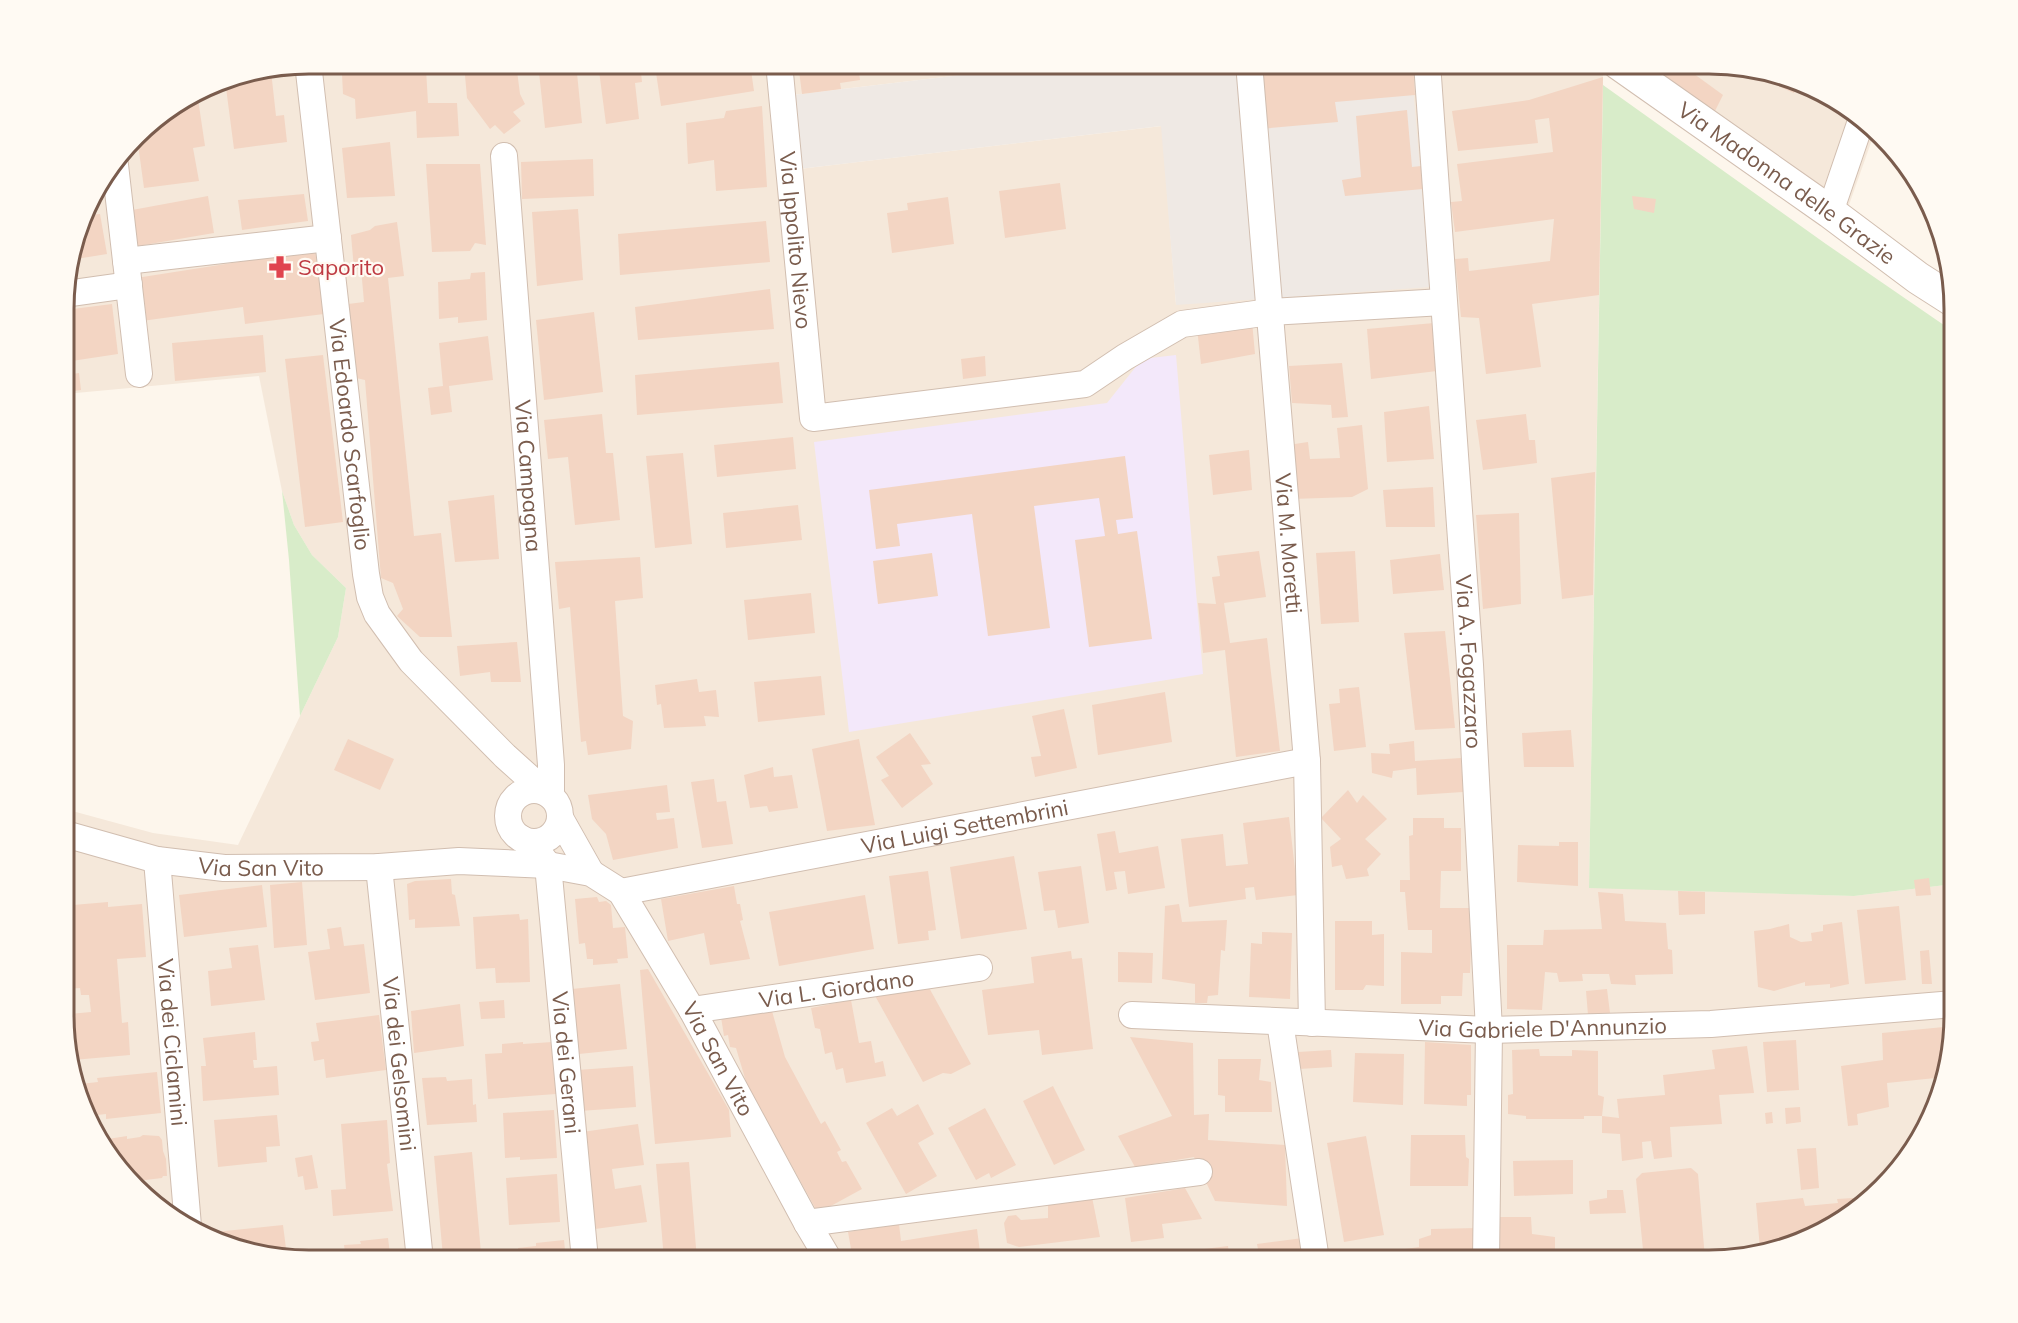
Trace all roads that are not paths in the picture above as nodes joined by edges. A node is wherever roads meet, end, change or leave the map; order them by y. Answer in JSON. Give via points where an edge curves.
{"nodes":[{"id":1,"x":309,"y":74,"type":"edge"},
{"id":2,"x":780,"y":74,"type":"edge"},
{"id":3,"x":1250,"y":74,"type":"edge"},
{"id":4,"x":1428,"y":74,"type":"edge"},
{"id":5,"x":1634,"y":74,"type":"edge"},
{"id":6,"x":1859,"y":128,"type":"edge"},
{"id":7,"x":504,"y":156,"type":"dead end"},
{"id":8,"x":116,"y":174,"type":"edge"},
{"id":9,"x":1830,"y":212,"type":"junction"},
{"id":10,"x":328,"y":238,"type":"junction"},
{"id":11,"x":128,"y":273,"type":"junction"},
{"id":12,"x":74,"y":291,"type":"edge"},
{"id":13,"x":1944,"y":295,"type":"edge"},
{"id":14,"x":1443,"y":302,"type":"junction"},
{"id":15,"x":1270,"y":312,"type":"junction"},
{"id":16,"x":139,"y":374,"type":"dead end"},
{"id":17,"x":505,"y":756,"type":"junction"},
{"id":18,"x":1307,"y":761,"type":"junction"},
{"id":19,"x":533,"y":829,"type":"junction"},
{"id":20,"x":74,"y":837,"type":"edge"},
{"id":21,"x":158,"y":860,"type":"junction"},
{"id":22,"x":459,"y":861,"type":"junction"},
{"id":23,"x":379,"y":867,"type":"junction"},
{"id":24,"x":591,"y":873,"type":"junction"},
{"id":25,"x":621,"y":892,"type":"junction"},
{"id":26,"x":979,"y":968,"type":"dead end"},
{"id":27,"x":1944,"y":1005,"type":"edge"},
{"id":28,"x":692,"y":1010,"type":"junction"},
{"id":29,"x":1132,"y":1015,"type":"dead end"},
{"id":30,"x":1280,"y":1022,"type":"junction"},
{"id":31,"x":1312,"y":1023,"type":"junction"},
{"id":32,"x":1489,"y":1030,"type":"junction"},
{"id":33,"x":1199,"y":1172,"type":"dead end"},
{"id":34,"x":187,"y":1216,"type":"edge"},
{"id":35,"x":807,"y":1223,"type":"junction"},
{"id":36,"x":419,"y":1250,"type":"edge"},
{"id":37,"x":584,"y":1250,"type":"edge"},
{"id":38,"x":823,"y":1250,"type":"edge"},
{"id":39,"x":1314,"y":1250,"type":"edge"},
{"id":40,"x":1486,"y":1250,"type":"edge"}],
"edges":[{"from":1,"to":10,"type":"street","name":"Via Edoardo Scarfoglio"},
{"from":2,"to":15,"type":"street","name":"Via Ippolito Nievo","via":[[813,418],[1084,384],[1182,324]]},
{"from":3,"to":15,"type":"street","name":"Via M. Moretti"},
{"from":4,"to":14,"type":"street","name":"Via A. Fogazzaro"},
{"from":5,"to":9,"type":"street","name":"Via Madonna delle Grazie"},
{"from":6,"to":9,"type":"street"},
{"from":7,"to":19,"type":"street","name":"Via Campagna","via":[[551,765]]},
{"from":8,"to":11,"type":"street"},
{"from":9,"to":13,"type":"street","name":"Via Madonna delle Grazie"},
{"from":10,"to":11,"type":"street"},
{"from":10,"to":17,"type":"street","name":"Via Edoardo Scarfoglio","via":[[370,597],[377,614],[411,661]]},
{"from":11,"to":12,"type":"street"},
{"from":11,"to":16,"type":"street"},
{"from":14,"to":15,"type":"street"},
{"from":14,"to":32,"type":"street","name":"Via A. Fogazzaro","via":[[1470,665]]},
{"from":15,"to":18,"type":"street","name":"Via M. Moretti"},
{"from":17,"to":19,"type":"street"},
{"from":17,"to":19,"type":"street","name":"Via Edoardo Scarfoglio"},
{"from":18,"to":25,"type":"street","name":"Via Luigi Settembrini"},
{"from":18,"to":31,"type":"street","name":"Via M. Moretti"},
{"from":19,"to":22,"type":"street","name":"Via San Vito"},
{"from":19,"to":22,"type":"street","name":"Via San Vito","via":[[503,838],[492,849]]},
{"from":19,"to":24,"type":"street","name":"Via San Vito"},
{"from":19,"to":24,"type":"street","name":"Via San Vito"},
{"from":19,"to":37,"type":"street","name":"Via dei Gerani"},
{"from":20,"to":21,"type":"street","name":"Via San Vito"},
{"from":21,"to":23,"type":"street","name":"Via San Vito","via":[[224,868]]},
{"from":21,"to":34,"type":"street","name":"Via dei Ciclamini"},
{"from":22,"to":23,"type":"street","name":"Via San Vito"},
{"from":23,"to":36,"type":"street","name":"Via dei Gelsomini"},
{"from":24,"to":25,"type":"street","name":"Via San Vito"},
{"from":25,"to":28,"type":"street","name":"Via San Vito"},
{"from":26,"to":28,"type":"street","name":"Via L. Giordano"},
{"from":27,"to":32,"type":"street","name":"Via Gabriele D'Annunzio","via":[[1711,1024]]},
{"from":28,"to":35,"type":"street","name":"Via San Vito"},
{"from":29,"to":30,"type":"street","name":"Via Gabriele D'Annunzio"},
{"from":30,"to":31,"type":"street","name":"Via Gabriele D'Annunzio"},
{"from":30,"to":39,"type":"street"},
{"from":31,"to":32,"type":"street","name":"Via Gabriele D'Annunzio"},
{"from":32,"to":40,"type":"street","name":"Via A. Fogazzaro"},
{"from":33,"to":35,"type":"street"},
{"from":35,"to":38,"type":"street","name":"Via San Vito"}]}
